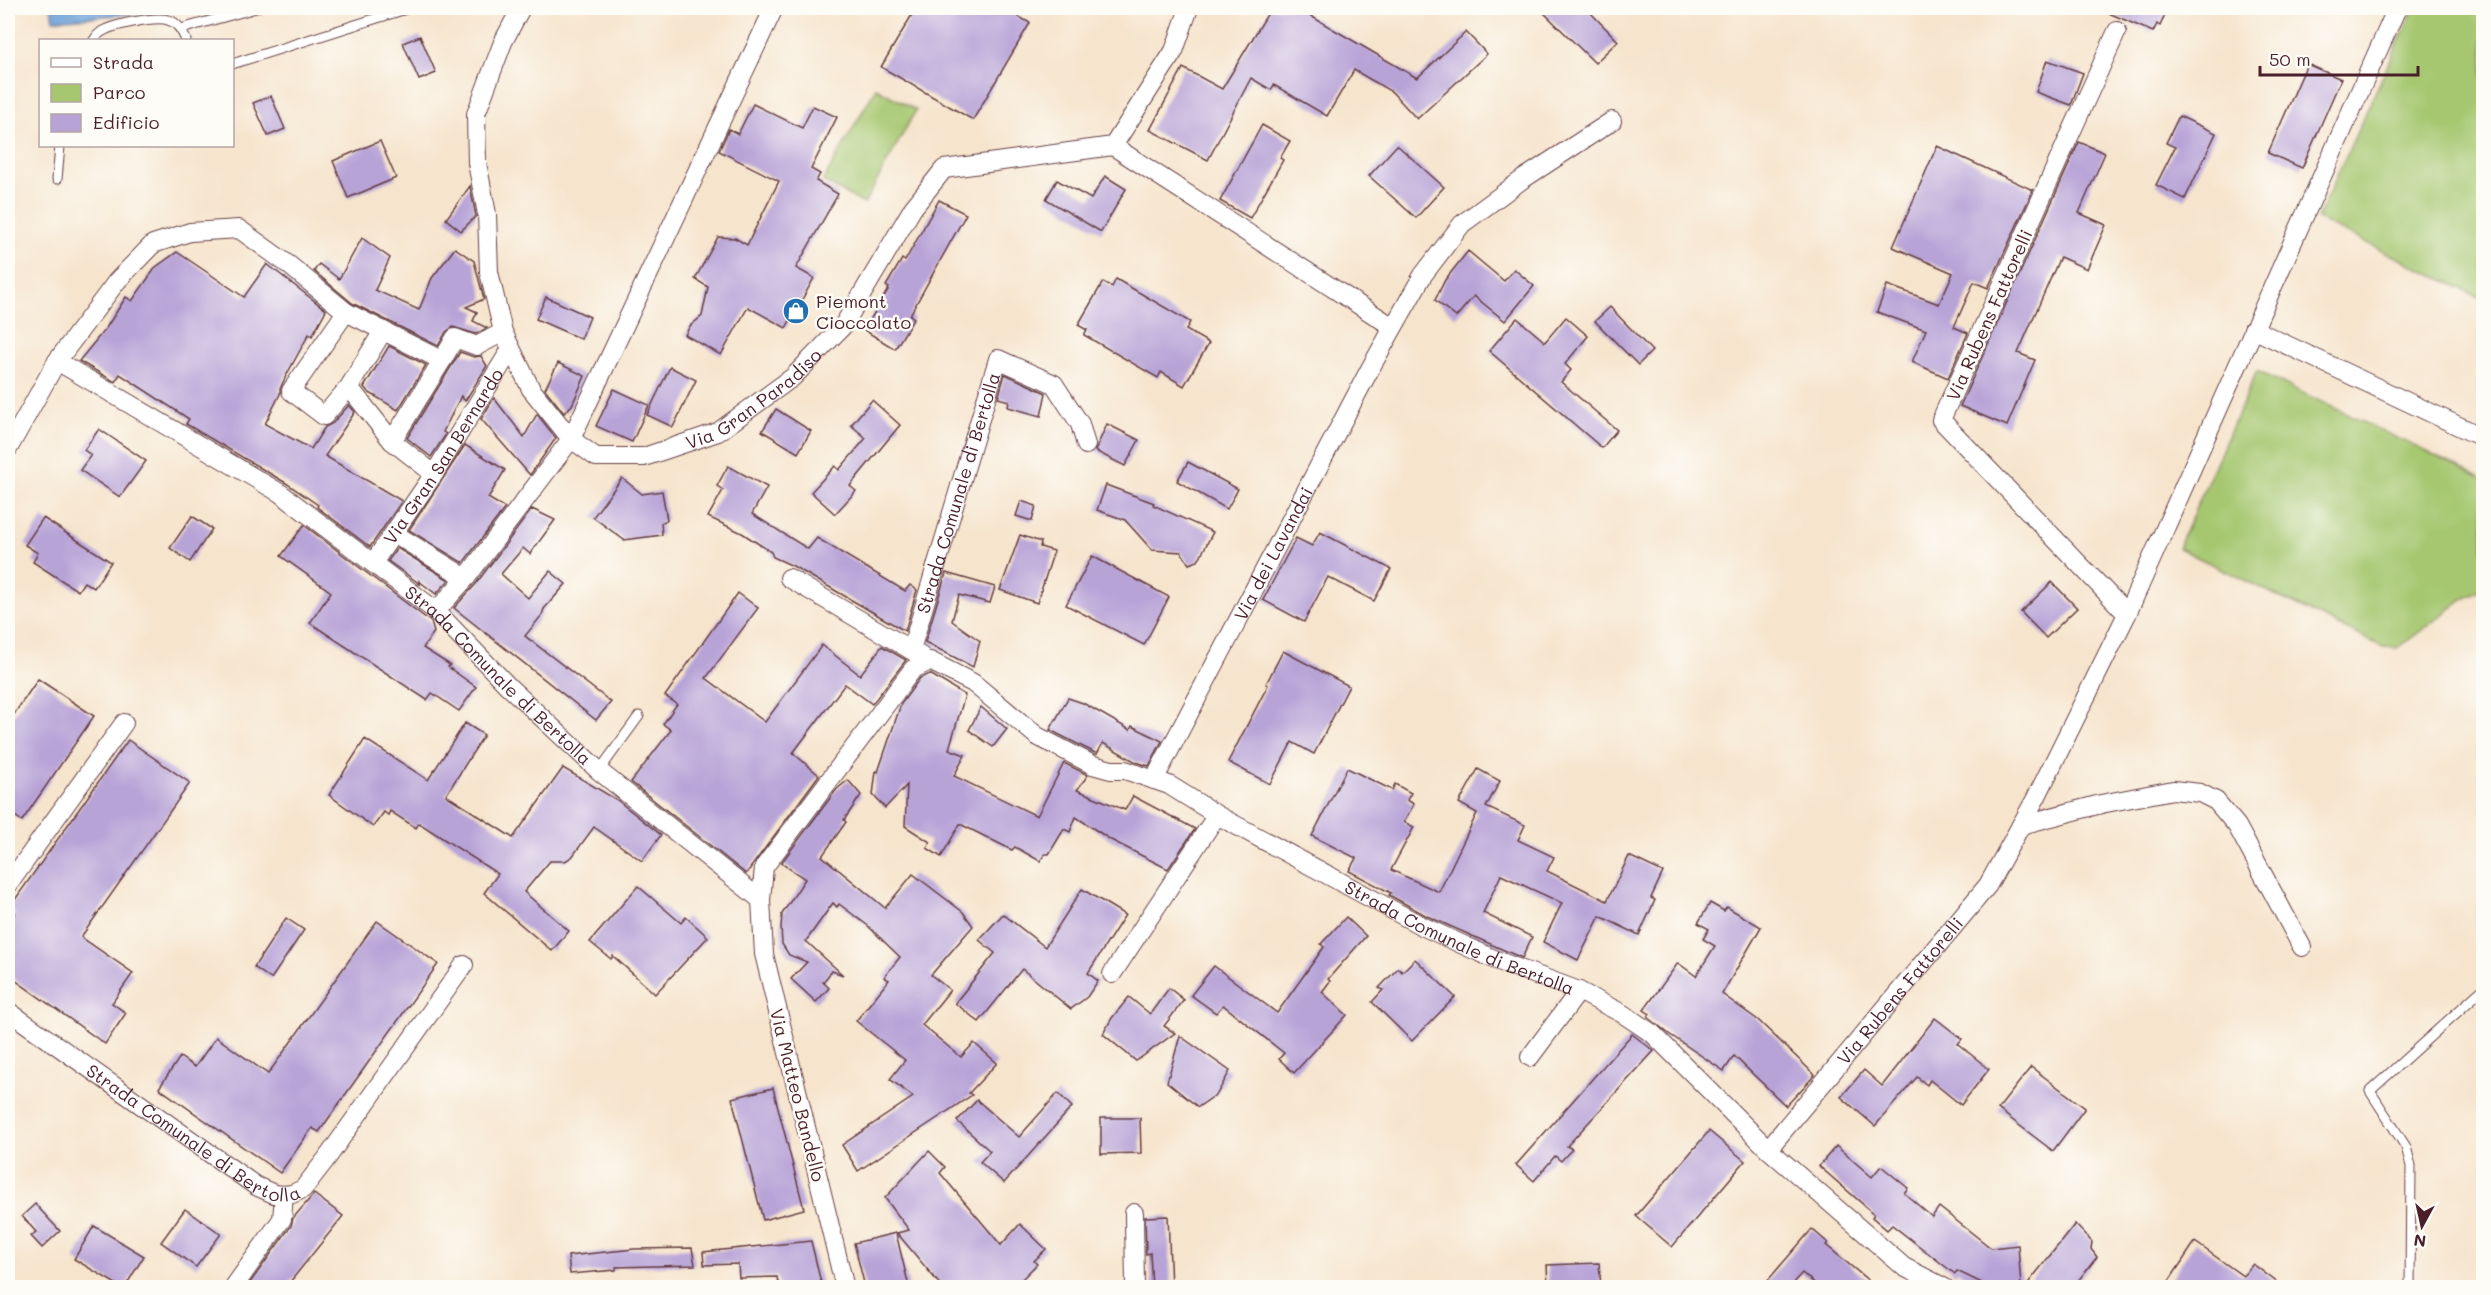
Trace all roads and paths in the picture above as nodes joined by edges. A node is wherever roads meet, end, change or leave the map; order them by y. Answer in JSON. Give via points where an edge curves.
{"nodes":[{"id":1,"x":256,"y":8,"type":"edge"},
{"id":2,"x":410,"y":8,"type":"edge"},
{"id":3,"x":521,"y":8,"type":"edge"},
{"id":4,"x":774,"y":8,"type":"edge"},
{"id":5,"x":1189,"y":8,"type":"edge"},
{"id":6,"x":2397,"y":8,"type":"edge"},
{"id":7,"x":181,"y":29,"type":"junction"},
{"id":8,"x":2117,"y":31,"type":"dead end"},
{"id":9,"x":95,"y":39,"type":"edge"},
{"id":10,"x":186,"y":39,"type":"edge"},
{"id":11,"x":234,"y":63,"type":"edge"},
{"id":12,"x":1612,"y":121,"type":"dead end"},
{"id":13,"x":1113,"y":146,"type":"junction"},
{"id":14,"x":59,"y":149,"type":"edge"},
{"id":15,"x":57,"y":179,"type":"dead end"},
{"id":16,"x":346,"y":312,"type":"junction"},
{"id":17,"x":1393,"y":327,"type":"junction"},
{"id":18,"x":2253,"y":329,"type":"junction"},
{"id":19,"x":382,"y":331,"type":"junction"},
{"id":20,"x":503,"y":332,"type":"junction"},
{"id":21,"x":511,"y":350,"type":"junction"},
{"id":22,"x":443,"y":359,"type":"junction"},
{"id":23,"x":57,"y":361,"type":"junction"},
{"id":24,"x":349,"y":387,"type":"junction"},
{"id":25,"x":2484,"y":438,"type":"edge"},
{"id":26,"x":571,"y":440,"type":"junction"},
{"id":27,"x":392,"y":441,"type":"junction"},
{"id":28,"x":1086,"y":445,"type":"dead end"},
{"id":29,"x":8,"y":449,"type":"edge"},
{"id":30,"x":434,"y":474,"type":"junction"},
{"id":31,"x":395,"y":534,"type":"junction"},
{"id":32,"x":373,"y":563,"type":"junction"},
{"id":33,"x":466,"y":578,"type":"junction"},
{"id":34,"x":789,"y":578,"type":"dead end"},
{"id":35,"x":436,"y":611,"type":"junction"},
{"id":36,"x":2127,"y":614,"type":"junction"},
{"id":37,"x":911,"y":650,"type":"junction"},
{"id":38,"x":930,"y":661,"type":"junction"},
{"id":39,"x":639,"y":716,"type":"dead end"},
{"id":40,"x":124,"y":723,"type":"dead end"},
{"id":41,"x":599,"y":771,"type":"junction"},
{"id":42,"x":1154,"y":780,"type":"junction"},
{"id":43,"x":1217,"y":815,"type":"junction"},
{"id":44,"x":2021,"y":825,"type":"junction"},
{"id":45,"x":8,"y":885,"type":"edge"},
{"id":46,"x":761,"y":900,"type":"junction"},
{"id":47,"x":2302,"y":947,"type":"dead end"},
{"id":48,"x":464,"y":965,"type":"dead end"},
{"id":49,"x":1112,"y":974,"type":"dead end"},
{"id":50,"x":2484,"y":988,"type":"edge"},
{"id":51,"x":1579,"y":991,"type":"junction"},
{"id":52,"x":8,"y":1011,"type":"edge"},
{"id":53,"x":1530,"y":1057,"type":"dead end"},
{"id":54,"x":1768,"y":1149,"type":"junction"},
{"id":55,"x":284,"y":1195,"type":"junction"},
{"id":56,"x":1134,"y":1213,"type":"dead end"},
{"id":57,"x":233,"y":1287,"type":"edge"},
{"id":58,"x":844,"y":1287,"type":"edge"},
{"id":59,"x":1135,"y":1287,"type":"edge"},
{"id":60,"x":1945,"y":1287,"type":"edge"},
{"id":61,"x":2410,"y":1287,"type":"edge"}],
"edges":[{"from":1,"to":7,"type":"lane"},
{"from":2,"to":11,"type":"lane"},
{"from":3,"to":20,"type":"street","name":"Via Gran Paradiso","via":[[503,42],[476,114],[477,163],[487,214],[489,272]]},
{"from":4,"to":26,"type":"street"},
{"from":5,"to":13,"type":"street","via":[[1174,51]]},
{"from":6,"to":18,"type":"street","name":"Via Rubens Fattorelli"},
{"from":7,"to":9,"type":"lane","via":[[169,20],[146,20],[100,32]]},
{"from":7,"to":10,"type":"lane"},
{"from":8,"to":36,"type":"street","name":"Via Rubens Fattorelli","via":[[1941,420]]},
{"from":12,"to":17,"type":"street","name":"Via dei Lavandai","via":[[1462,224],[1423,275]]},
{"from":13,"to":17,"type":"street"},
{"from":13,"to":26,"type":"street","name":"Via Gran Paradiso","via":[[944,169],[914,208],[843,326],[793,377],[718,432],[644,457],[596,457]]},
{"from":14,"to":15,"type":"lane"},
{"from":16,"to":19,"type":"street"},
{"from":16,"to":23,"type":"street","via":[[239,229],[190,232],[153,244],[117,281]]},
{"from":16,"to":24,"type":"street","via":[[291,391],[324,416]]},
{"from":17,"to":42,"type":"street","name":"Via dei Lavandai"},
{"from":18,"to":25,"type":"street"},
{"from":18,"to":36,"type":"street","name":"Via Rubens Fattorelli"},
{"from":19,"to":22,"type":"street"},
{"from":19,"to":24,"type":"street"},
{"from":20,"to":21,"type":"street","name":"Via Gran Paradiso"},
{"from":20,"to":22,"type":"street","via":[[477,346],[455,338]]},
{"from":21,"to":26,"type":"street","name":"Via Gran Paradiso","via":[[531,389]]},
{"from":21,"to":30,"type":"street","name":"Via Gran San Bernardo"},
{"from":22,"to":27,"type":"street"},
{"from":23,"to":29,"type":"street"},
{"from":23,"to":32,"type":"street","name":"Strada Comunale di Bertolla","via":[[280,493]]},
{"from":24,"to":27,"type":"street"},
{"from":26,"to":33,"type":"street"},
{"from":27,"to":30,"type":"street"},
{"from":28,"to":37,"type":"street","name":"Strada Comunale di Bertolla","via":[[1080,424],[1054,384],[998,358]]},
{"from":30,"to":31,"type":"street","name":"Via Gran San Bernardo"},
{"from":31,"to":32,"type":"street","name":"Via Gran San Bernardo"},
{"from":31,"to":33,"type":"street"},
{"from":32,"to":35,"type":"street","name":"Strada Comunale di Bertolla"},
{"from":33,"to":35,"type":"street"},
{"from":34,"to":37,"type":"street","name":"Strada Comunale di Bertolla"},
{"from":35,"to":41,"type":"street","name":"Strada Comunale di Bertolla","via":[[508,686]]},
{"from":36,"to":44,"type":"street","name":"Via Rubens Fattorelli"},
{"from":37,"to":38,"type":"street","name":"Strada Comunale di Bertolla"},
{"from":38,"to":42,"type":"street","name":"Strada Comunale di Bertolla","via":[[973,683],[1037,736],[1094,765]]},
{"from":38,"to":46,"type":"street","via":[[913,669],[773,853],[764,867]]},
{"from":39,"to":41,"type":"lane"},
{"from":40,"to":45,"type":"street"},
{"from":41,"to":46,"type":"street","name":"Strada Comunale di Bertolla"},
{"from":42,"to":43,"type":"street","name":"Strada Comunale di Bertolla"},
{"from":43,"to":49,"type":"street"},
{"from":43,"to":51,"type":"street","name":"Strada Comunale di Bertolla","via":[[1422,927]]},
{"from":44,"to":47,"type":"street","via":[[2173,790],[2200,793],[2216,801],[2237,826]]},
{"from":44,"to":54,"type":"street","name":"Via Rubens Fattorelli","via":[[1988,885]]},
{"from":46,"to":58,"type":"street","name":"Via Matteo Bandello","via":[[764,954]]},
{"from":48,"to":55,"type":"street","name":"Strada Comunale di Bertolla","via":[[303,1189]]},
{"from":50,"to":61,"type":"lane","via":[[2370,1091],[2406,1147],[2411,1166]]},
{"from":51,"to":53,"type":"street","name":"Strada Comunale di Bertolla"},
{"from":51,"to":54,"type":"street","name":"Strada Comunale di Bertolla","via":[[1653,1034]]},
{"from":52,"to":55,"type":"street","name":"Strada Comunale di Bertolla","via":[[256,1186]]},
{"from":54,"to":60,"type":"street","name":"Strada Comunale di Bertolla","via":[[1904,1267]]},
{"from":55,"to":57,"type":"street","via":[[282,1219]]},
{"from":56,"to":59,"type":"street"}]}
